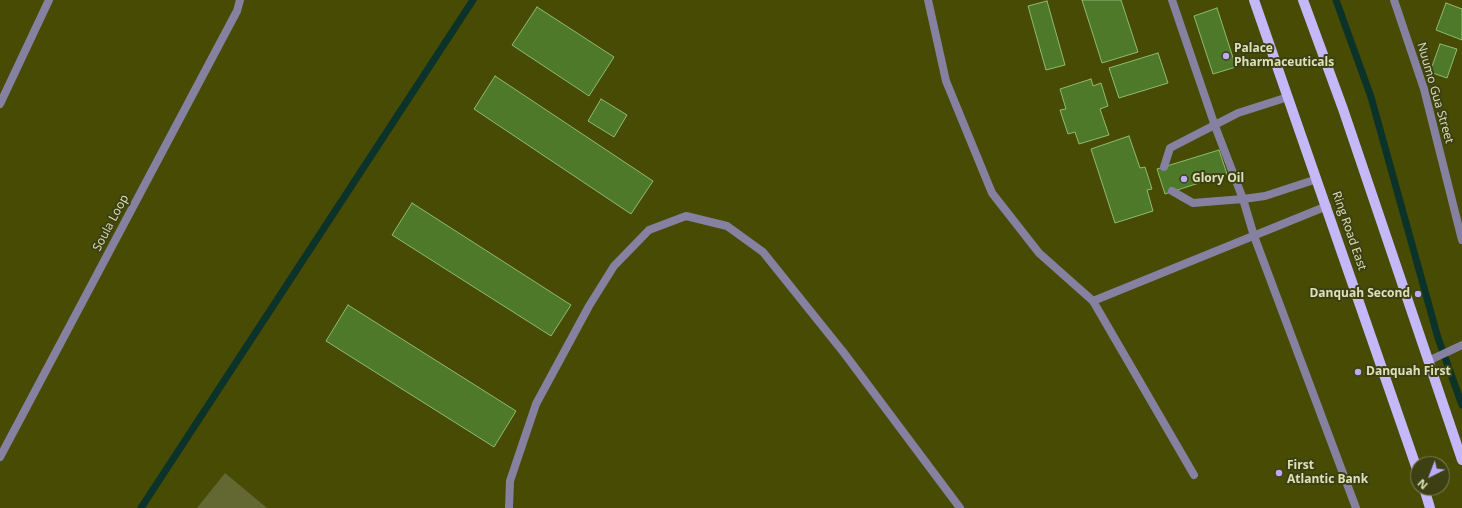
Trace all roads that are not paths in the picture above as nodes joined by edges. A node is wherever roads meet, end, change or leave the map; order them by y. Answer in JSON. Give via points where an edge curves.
{"nodes":[{"id":1,"x":49,"y":0,"type":"edge"},
{"id":2,"x":240,"y":0,"type":"edge"},
{"id":3,"x":928,"y":0,"type":"edge"},
{"id":4,"x":1172,"y":0,"type":"edge"},
{"id":5,"x":1254,"y":0,"type":"edge"},
{"id":6,"x":1303,"y":0,"type":"edge"},
{"id":7,"x":1394,"y":0,"type":"edge"},
{"id":8,"x":1288,"y":97,"type":"junction"},
{"id":9,"x":0,"y":104,"type":"edge"},
{"id":10,"x":1215,"y":126,"type":"junction"},
{"id":11,"x":1164,"y":167,"type":"dead end"},
{"id":12,"x":1317,"y":179,"type":"junction"},
{"id":13,"x":1172,"y":191,"type":"dead end"},
{"id":14,"x":1243,"y":199,"type":"junction"},
{"id":15,"x":1327,"y":206,"type":"junction"},
{"id":16,"x":1254,"y":236,"type":"junction"},
{"id":17,"x":1462,"y":240,"type":"edge"},
{"id":18,"x":1093,"y":301,"type":"junction"},
{"id":19,"x":1458,"y":347,"type":"edge"},
{"id":20,"x":1428,"y":361,"type":"junction"},
{"id":21,"x":1413,"y":456,"type":"edge"},
{"id":22,"x":0,"y":458,"type":"edge"},
{"id":23,"x":1462,"y":460,"type":"edge"},
{"id":24,"x":1194,"y":476,"type":"dead end"},
{"id":25,"x":1426,"y":496,"type":"edge"},
{"id":26,"x":509,"y":508,"type":"edge"},
{"id":27,"x":960,"y":508,"type":"edge"},
{"id":28,"x":1356,"y":508,"type":"edge"},
{"id":29,"x":1430,"y":508,"type":"edge"}],
"edges":[{"from":1,"to":9,"type":"street"},
{"from":2,"to":22,"type":"street","name":"Soula Loop","via":[[237,11]]},
{"from":3,"to":18,"type":"street","via":[[946,81],[992,193],[1039,253]]},
{"from":4,"to":10,"type":"street"},
{"from":5,"to":8,"type":"main road","name":"Ring Road East"},
{"from":6,"to":20,"type":"main road","via":[[1343,109]]},
{"from":7,"to":17,"type":"street","name":"Nuumo Gua Street","via":[[1424,89]]},
{"from":8,"to":10,"type":"street","via":[[1238,114]]},
{"from":8,"to":12,"type":"main road","name":"Ring Road East"},
{"from":10,"to":11,"type":"street","via":[[1170,148]]},
{"from":10,"to":14,"type":"street"},
{"from":12,"to":14,"type":"street","via":[[1265,196]]},
{"from":12,"to":15,"type":"main road","name":"Ring Road East"},
{"from":13,"to":14,"type":"street","via":[[1193,203]]},
{"from":14,"to":16,"type":"street"},
{"from":15,"to":16,"type":"street"},
{"from":15,"to":21,"type":"main road","name":"Ring Road East"},
{"from":16,"to":18,"type":"street"},
{"from":16,"to":28,"type":"street"},
{"from":18,"to":24,"type":"street"},
{"from":19,"to":20,"type":"street"},
{"from":20,"to":23,"type":"main road"},
{"from":25,"to":29,"type":"main road"},
{"from":26,"to":27,"type":"street","via":[[510,481],[536,404],[589,306],[614,266],[649,230],[686,216],[727,226],[763,252]]}]}
